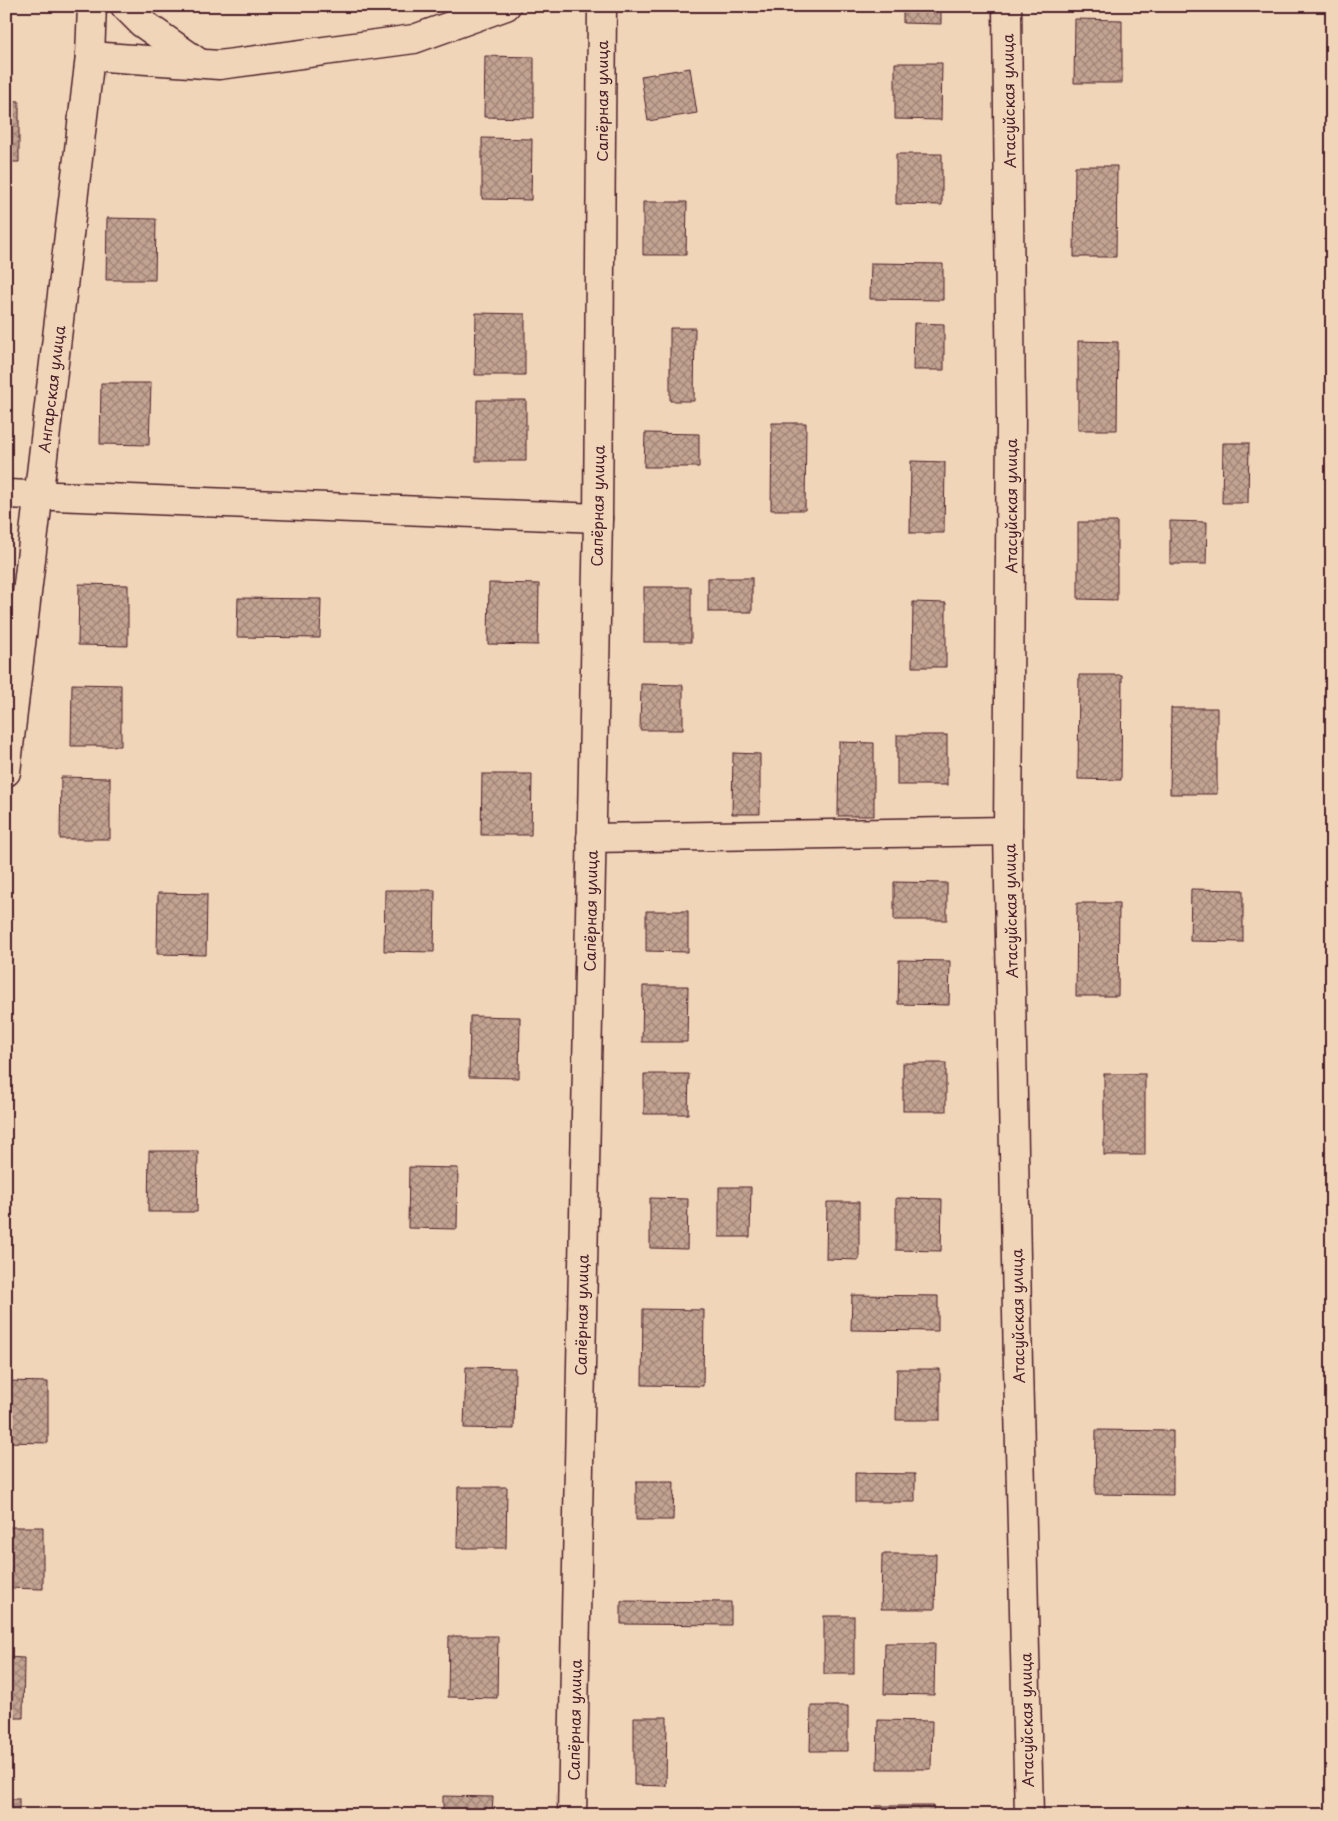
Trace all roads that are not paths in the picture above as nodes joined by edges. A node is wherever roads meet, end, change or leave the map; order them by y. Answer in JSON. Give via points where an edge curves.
{"nodes":[{"id":1,"x":92,"y":6,"type":"edge"},
{"id":2,"x":125,"y":6,"type":"edge"},
{"id":3,"x":506,"y":6,"type":"edge"},
{"id":4,"x":602,"y":6,"type":"edge"},
{"id":5,"x":1007,"y":6,"type":"edge"},
{"id":6,"x":90,"y":56,"type":"junction"},
{"id":7,"x":200,"y":64,"type":"junction"},
{"id":8,"x":6,"y":494,"type":"edge"},
{"id":9,"x":39,"y":494,"type":"junction"},
{"id":10,"x":598,"y":518,"type":"junction"},
{"id":11,"x":6,"y":772,"type":"edge"},
{"id":12,"x":1008,"y":831,"type":"junction"},
{"id":13,"x":591,"y":838,"type":"junction"},
{"id":14,"x":572,"y":1815,"type":"edge"},
{"id":15,"x":1029,"y":1815,"type":"edge"}],
"edges":[{"from":1,"to":6,"type":"street","name":"Ангарская улица"},
{"from":2,"to":7,"type":"street","via":[[142,23]]},
{"from":3,"to":7,"type":"street","via":[[414,39],[219,65]]},
{"from":4,"to":10,"type":"street","name":"Сапёрная улица"},
{"from":5,"to":12,"type":"street","name":"Атасуйская улица","via":[[1011,418]]},
{"from":6,"to":7,"type":"street"},
{"from":6,"to":9,"type":"street","name":"Ангарская улица"},
{"from":8,"to":9,"type":"street"},
{"from":9,"to":10,"type":"street"},
{"from":9,"to":11,"type":"street","name":"Ангарская улица"},
{"from":10,"to":13,"type":"street","name":"Сапёрная улица"},
{"from":12,"to":13,"type":"street"},
{"from":12,"to":15,"type":"street","name":"Атасуйская улица"},
{"from":13,"to":14,"type":"street","name":"Сапёрная улица"}]}
